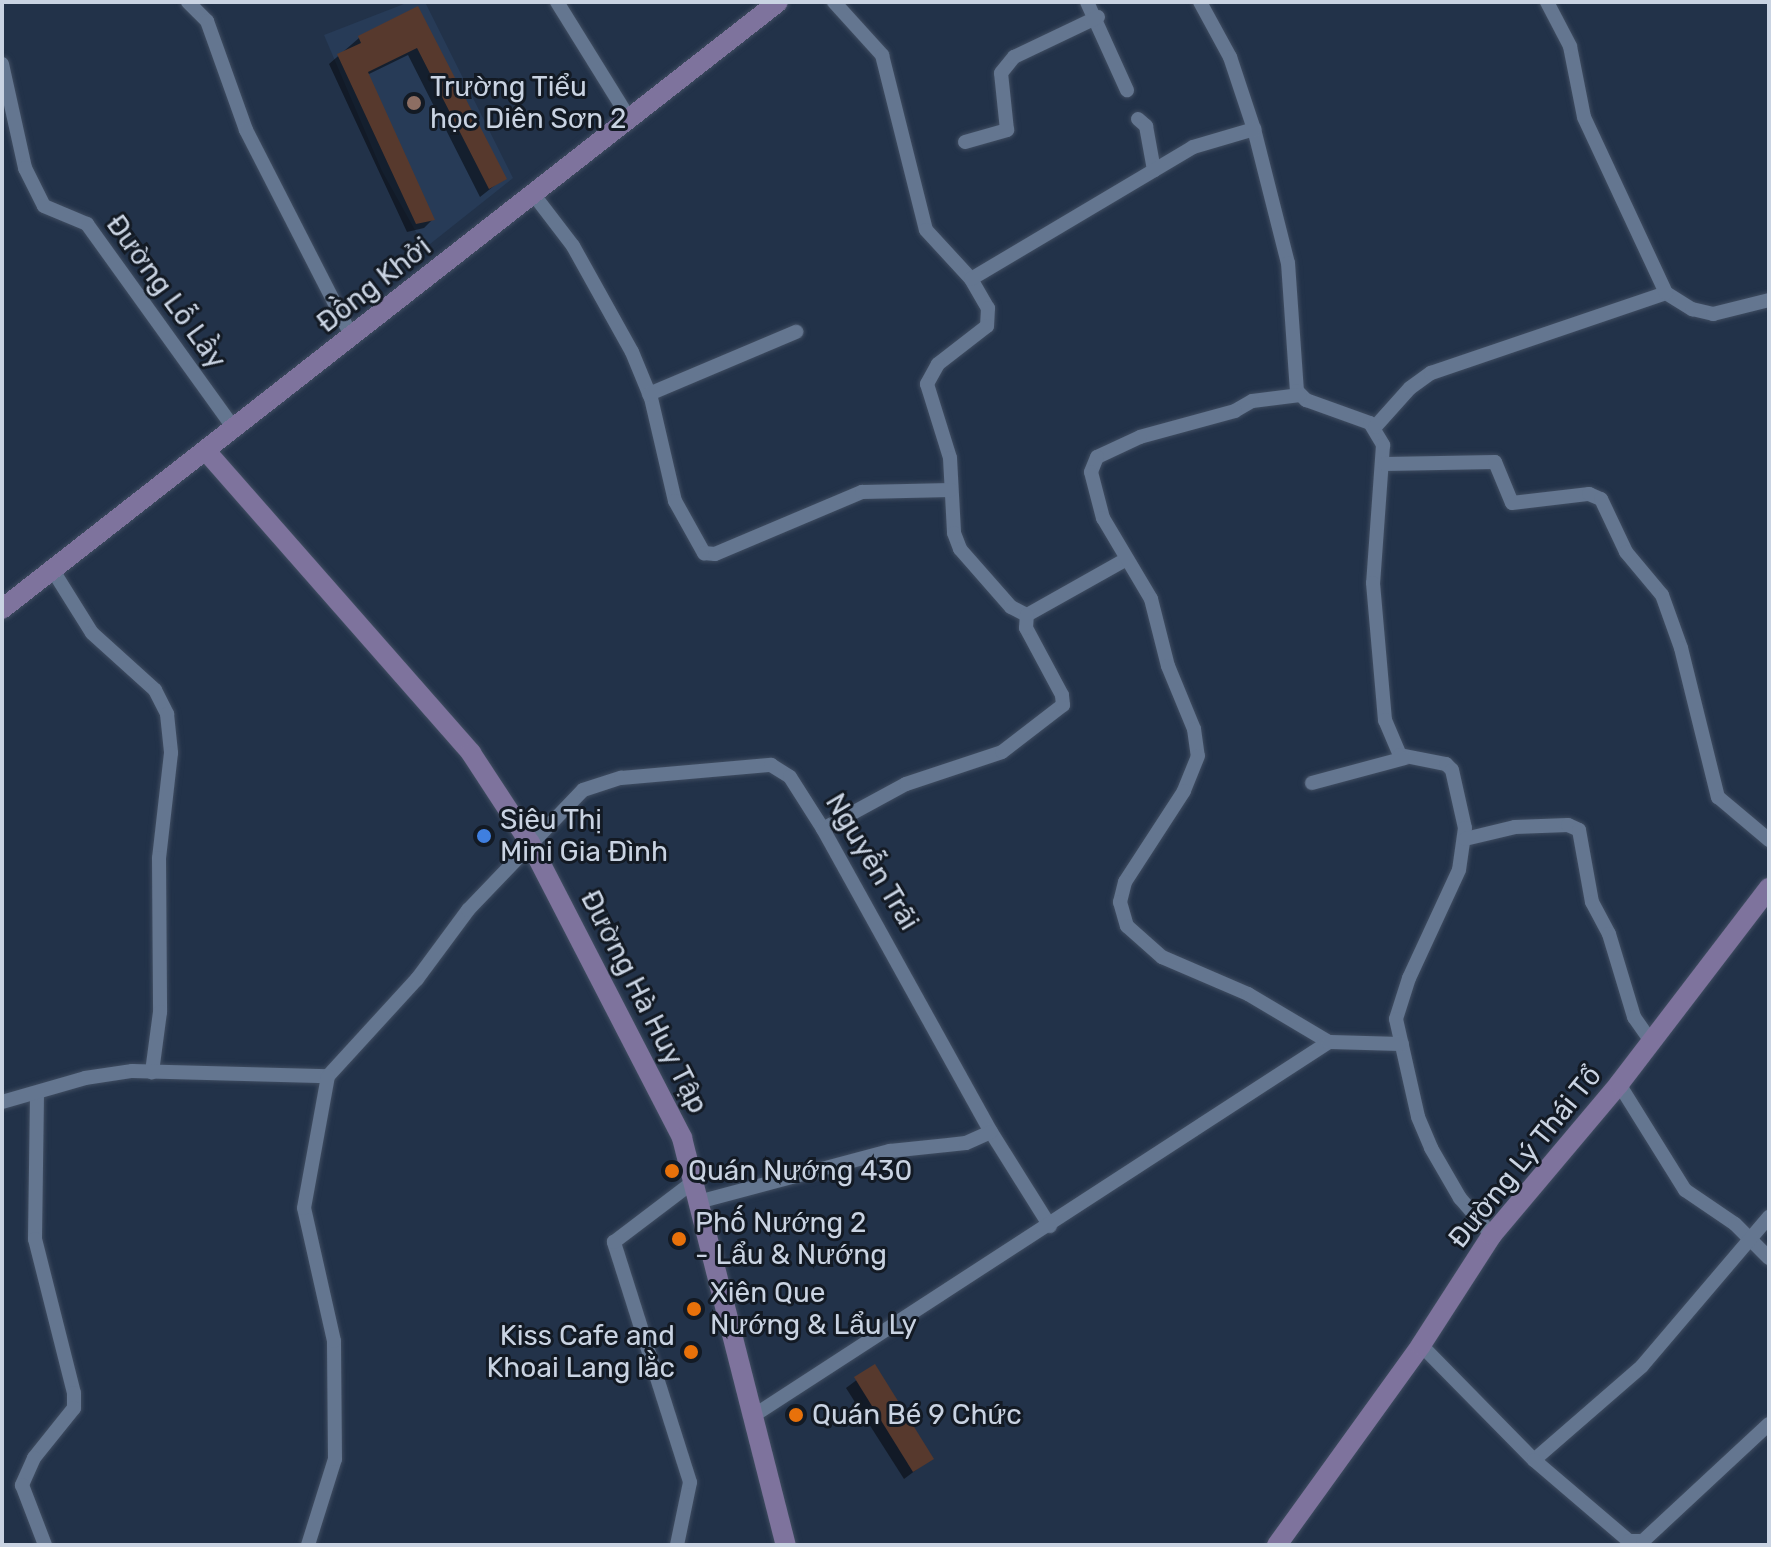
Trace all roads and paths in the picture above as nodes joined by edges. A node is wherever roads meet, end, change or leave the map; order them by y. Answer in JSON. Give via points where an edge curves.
{"nodes":[{"id":1,"x":188,"y":2,"type":"edge"},
{"id":2,"x":557,"y":2,"type":"edge"},
{"id":3,"x":778,"y":2,"type":"edge"},
{"id":4,"x":834,"y":2,"type":"edge"},
{"id":5,"x":1087,"y":2,"type":"edge"},
{"id":6,"x":1200,"y":2,"type":"edge"},
{"id":7,"x":1547,"y":2,"type":"edge"},
{"id":8,"x":1098,"y":17,"type":"junction"},
{"id":9,"x":2,"y":64,"type":"edge"},
{"id":10,"x":1127,"y":90,"type":"dead end"},
{"id":11,"x":629,"y":118,"type":"junction"},
{"id":12,"x":1138,"y":119,"type":"dead end"},
{"id":13,"x":1254,"y":129,"type":"junction"},
{"id":14,"x":965,"y":142,"type":"dead end"},
{"id":15,"x":1154,"y":170,"type":"junction"},
{"id":16,"x":534,"y":195,"type":"junction"},
{"id":17,"x":971,"y":279,"type":"junction"},
{"id":18,"x":1666,"y":293,"type":"junction"},
{"id":19,"x":1769,"y":300,"type":"edge"},
{"id":20,"x":796,"y":332,"type":"dead end"},
{"id":21,"x":352,"y":337,"type":"junction"},
{"id":22,"x":649,"y":394,"type":"junction"},
{"id":23,"x":1300,"y":395,"type":"junction"},
{"id":24,"x":1375,"y":427,"type":"junction"},
{"id":25,"x":235,"y":430,"type":"junction"},
{"id":26,"x":206,"y":451,"type":"junction"},
{"id":27,"x":1385,"y":464,"type":"junction"},
{"id":28,"x":951,"y":490,"type":"junction"},
{"id":29,"x":1125,"y":560,"type":"junction"},
{"id":30,"x":52,"y":569,"type":"junction"},
{"id":31,"x":2,"y":609,"type":"edge"},
{"id":32,"x":1027,"y":615,"type":"junction"},
{"id":33,"x":1405,"y":758,"type":"junction"},
{"id":34,"x":1312,"y":783,"type":"dead end"},
{"id":35,"x":823,"y":829,"type":"junction"},
{"id":36,"x":1465,"y":839,"type":"junction"},
{"id":37,"x":1769,"y":840,"type":"edge"},
{"id":38,"x":530,"y":843,"type":"junction"},
{"id":39,"x":1769,"y":888,"type":"edge"},
{"id":40,"x":1651,"y":1041,"type":"junction"},
{"id":41,"x":1329,"y":1042,"type":"junction"},
{"id":42,"x":1402,"y":1044,"type":"junction"},
{"id":43,"x":152,"y":1072,"type":"junction"},
{"id":44,"x":328,"y":1076,"type":"junction"},
{"id":45,"x":1619,"y":1084,"type":"junction"},
{"id":46,"x":37,"y":1095,"type":"junction"},
{"id":47,"x":2,"y":1102,"type":"edge"},
{"id":48,"x":991,"y":1132,"type":"junction"},
{"id":49,"x":693,"y":1182,"type":"junction"},
{"id":50,"x":698,"y":1202,"type":"junction"},
{"id":51,"x":1769,"y":1217,"type":"edge"},
{"id":52,"x":1050,"y":1226,"type":"junction"},
{"id":53,"x":1492,"y":1235,"type":"junction"},
{"id":54,"x":1749,"y":1238,"type":"junction"},
{"id":55,"x":1769,"y":1258,"type":"edge"},
{"id":56,"x":1421,"y":1345,"type":"junction"},
{"id":57,"x":753,"y":1416,"type":"junction"},
{"id":58,"x":1769,"y":1424,"type":"edge"},
{"id":59,"x":1534,"y":1460,"type":"junction"},
{"id":60,"x":45,"y":1545,"type":"edge"},
{"id":61,"x":308,"y":1545,"type":"edge"},
{"id":62,"x":677,"y":1545,"type":"edge"},
{"id":63,"x":786,"y":1545,"type":"edge"},
{"id":64,"x":1277,"y":1545,"type":"edge"}],
"edges":[{"from":1,"to":21,"type":"street","via":[[207,21],[246,130]]},
{"from":2,"to":11,"type":"street"},
{"from":3,"to":11,"type":"street","name":"Đồng Khởi"},
{"from":4,"to":17,"type":"street","via":[[882,55],[921,219]]},
{"from":5,"to":8,"type":"street"},
{"from":6,"to":13,"type":"street","via":[[1230,57]]},
{"from":7,"to":18,"type":"street","via":[[1570,46],[1584,117]]},
{"from":8,"to":10,"type":"street"},
{"from":8,"to":14,"type":"street","via":[[1014,57],[1001,73],[1007,130]]},
{"from":9,"to":25,"type":"street","name":"Đường Lỗ Lầy","via":[[25,168],[44,206],[87,224]]},
{"from":11,"to":16,"type":"street","name":"Đồng Khởi"},
{"from":12,"to":15,"type":"street","via":[[1146,126]]},
{"from":13,"to":15,"type":"street","via":[[1193,147]]},
{"from":13,"to":23,"type":"street","via":[[1290,275],[1293,377]]},
{"from":15,"to":17,"type":"street"},
{"from":16,"to":21,"type":"street","name":"Đồng Khởi"},
{"from":16,"to":22,"type":"street","via":[[587,269]]},
{"from":17,"to":28,"type":"street","via":[[988,308],[987,326],[938,364],[927,384],[950,458]]},
{"from":18,"to":19,"type":"street","via":[[1692,309],[1713,314]]},
{"from":18,"to":24,"type":"street","via":[[1431,373]]},
{"from":20,"to":22,"type":"street"},
{"from":21,"to":25,"type":"street","name":"Đồng Khởi"},
{"from":22,"to":28,"type":"street","via":[[675,501],[709,555],[862,492]]},
{"from":23,"to":24,"type":"street"},
{"from":23,"to":29,"type":"street","via":[[1252,401],[1235,411],[1140,437],[1097,457],[1091,472],[1094,488]]},
{"from":24,"to":27,"type":"street"},
{"from":25,"to":26,"type":"street","name":"Đồng Khởi"},
{"from":26,"to":30,"type":"street","name":"Đồng Khởi"},
{"from":26,"to":38,"type":"street","name":"Đường Hà Huy Tập","via":[[471,753]]},
{"from":27,"to":33,"type":"street","via":[[1373,583],[1379,675],[1389,735]]},
{"from":27,"to":37,"type":"street","via":[[1495,462],[1512,503],[1589,494],[1601,499],[1626,552],[1662,595],[1681,648],[1718,797]]},
{"from":28,"to":32,"type":"street","via":[[954,533],[968,562],[1011,607]]},
{"from":29,"to":32,"type":"street"},
{"from":29,"to":41,"type":"street","via":[[1151,599],[1198,756],[1184,791],[1125,882],[1120,902],[1127,926],[1162,957],[1248,994]]},
{"from":30,"to":31,"type":"street","name":"Đồng Khởi"},
{"from":30,"to":43,"type":"street","via":[[92,633],[155,690],[167,714],[171,753],[159,858],[160,1012]]},
{"from":32,"to":35,"type":"street","via":[[1026,628],[1063,705],[1002,752],[906,784]]},
{"from":33,"to":34,"type":"street"},
{"from":33,"to":36,"type":"street","via":[[1441,763],[1452,770]]},
{"from":35,"to":38,"type":"street","name":"Nguyễn Trãi","via":[[790,777],[771,765],[599,783],[570,800]]},
{"from":35,"to":48,"type":"street","name":"Nguyễn Trãi"},
{"from":36,"to":40,"type":"street","via":[[1515,827],[1568,825],[1579,830],[1592,902],[1609,934],[1634,1017]]},
{"from":36,"to":42,"type":"street","via":[[1459,870],[1399,1006]]},
{"from":38,"to":44,"type":"street","name":"Nguyễn Trãi"},
{"from":38,"to":49,"type":"street","name":"Đường Hà Huy Tập","via":[[682,1138]]},
{"from":39,"to":40,"type":"street","name":"Đường Lý Thái Tổ"},
{"from":40,"to":45,"type":"street","name":"Đường Lý Thái Tổ"},
{"from":41,"to":42,"type":"street"},
{"from":41,"to":52,"type":"street"},
{"from":42,"to":53,"type":"street","via":[[1418,1117],[1431,1148],[1460,1198]]},
{"from":43,"to":44,"type":"street"},
{"from":43,"to":46,"type":"street","via":[[85,1078]]},
{"from":44,"to":61,"type":"street","via":[[304,1208],[334,1341],[335,1459]]},
{"from":45,"to":53,"type":"street","name":"Đường Lý Thái Tổ"},
{"from":45,"to":54,"type":"street","via":[[1685,1190]]},
{"from":46,"to":47,"type":"street"},
{"from":46,"to":60,"type":"street","via":[[36,1252],[74,1393],[74,1408],[34,1458],[22,1485]]},
{"from":48,"to":50,"type":"street","via":[[966,1143],[890,1151]]},
{"from":48,"to":52,"type":"street","name":"Nguyễn Trãi"},
{"from":49,"to":50,"type":"street","name":"Đường Hà Huy Tập"},
{"from":49,"to":62,"type":"street","via":[[614,1242],[690,1482]]},
{"from":50,"to":57,"type":"street","name":"Đường Hà Huy Tập"},
{"from":51,"to":54,"type":"street"},
{"from":52,"to":57,"type":"street"},
{"from":53,"to":56,"type":"street","name":"Đường Lý Thái Tổ"},
{"from":54,"to":55,"type":"street"},
{"from":54,"to":59,"type":"street","via":[[1642,1366]]},
{"from":56,"to":59,"type":"street"},
{"from":56,"to":64,"type":"street","name":"Đường Lý Thái Tổ"},
{"from":57,"to":63,"type":"street","name":"Đường Hà Huy Tập"},
{"from":58,"to":59,"type":"street","via":[[1643,1541],[1629,1541]]}]}
